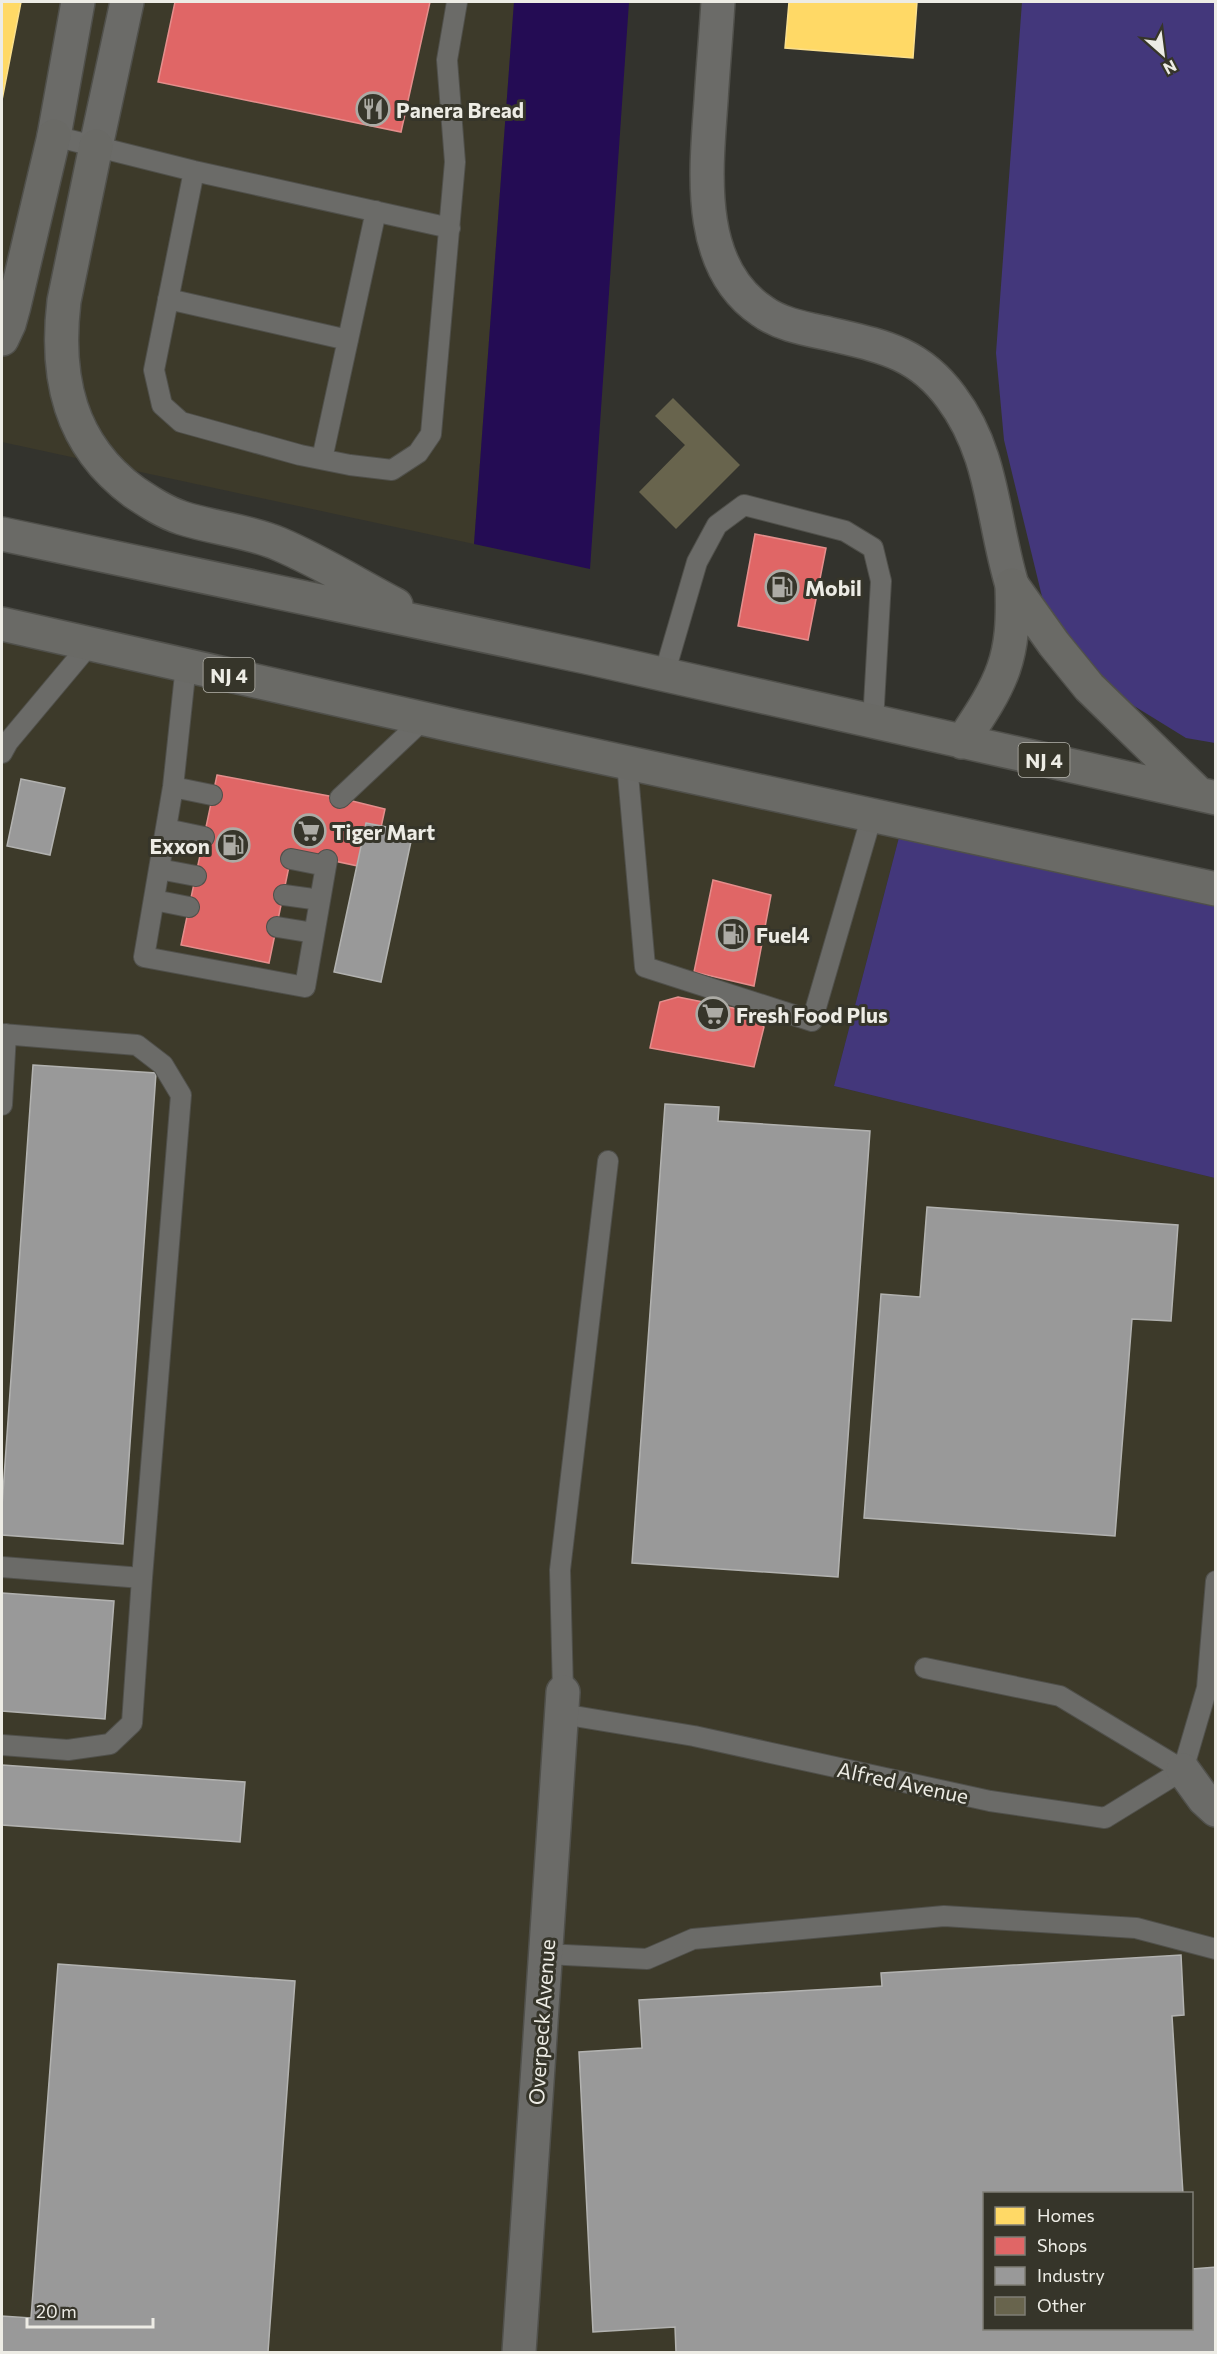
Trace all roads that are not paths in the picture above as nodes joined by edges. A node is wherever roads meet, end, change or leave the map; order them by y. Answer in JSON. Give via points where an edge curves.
{"nodes":[{"id":1,"x":78,"y":2,"type":"edge"},
{"id":2,"x":127,"y":2,"type":"edge"},
{"id":3,"x":457,"y":2,"type":"edge"},
{"id":4,"x":718,"y":2,"type":"edge"},
{"id":5,"x":54,"y":136,"type":"junction"},
{"id":6,"x":96,"y":146,"type":"junction"},
{"id":7,"x":194,"y":171,"type":"junction"},
{"id":8,"x":376,"y":211,"type":"junction"},
{"id":9,"x":450,"y":228,"type":"junction"},
{"id":10,"x":168,"y":299,"type":"junction"},
{"id":11,"x":2,"y":339,"type":"edge"},
{"id":12,"x":348,"y":340,"type":"junction"},
{"id":13,"x":322,"y":459,"type":"junction"},
{"id":14,"x":2,"y":534,"type":"edge"},
{"id":15,"x":1011,"y":585,"type":"junction"},
{"id":16,"x":2,"y":624,"type":"edge"},
{"id":17,"x":433,"y":624,"type":"junction"},
{"id":18,"x":90,"y":644,"type":"junction"},
{"id":19,"x":186,"y":666,"type":"junction"},
{"id":20,"x":664,"y":675,"type":"junction"},
{"id":21,"x":424,"y":719,"type":"junction"},
{"id":22,"x":873,"y":722,"type":"junction"},
{"id":23,"x":962,"y":742,"type":"junction"},
{"id":24,"x":4,"y":745,"type":"edge"},
{"id":25,"x":627,"y":763,"type":"junction"},
{"id":26,"x":173,"y":787,"type":"junction"},
{"id":27,"x":212,"y":795,"type":"dead end"},
{"id":28,"x":1207,"y":796,"type":"edge"},
{"id":29,"x":339,"y":798,"type":"dead end"},
{"id":30,"x":872,"y":815,"type":"junction"},
{"id":31,"x":166,"y":829,"type":"junction"},
{"id":32,"x":204,"y":837,"type":"dead end"},
{"id":33,"x":291,"y":859,"type":"dead end"},
{"id":34,"x":159,"y":869,"type":"junction"},
{"id":35,"x":196,"y":876,"type":"dead end"},
{"id":36,"x":1215,"y":889,"type":"edge"},
{"id":37,"x":284,"y":895,"type":"dead end"},
{"id":38,"x":154,"y":900,"type":"junction"},
{"id":39,"x":320,"y":900,"type":"junction"},
{"id":40,"x":189,"y":907,"type":"dead end"},
{"id":41,"x":277,"y":927,"type":"dead end"},
{"id":42,"x":314,"y":933,"type":"junction"},
{"id":43,"x":4,"y":1034,"type":"edge"},
{"id":44,"x":2,"y":1105,"type":"edge"},
{"id":45,"x":608,"y":1161,"type":"dead end"},
{"id":46,"x":2,"y":1566,"type":"edge"},
{"id":47,"x":142,"y":1578,"type":"junction"},
{"id":48,"x":1215,"y":1581,"type":"edge"},
{"id":49,"x":925,"y":1668,"type":"dead end"},
{"id":50,"x":562,"y":1703,"type":"junction"},
{"id":51,"x":2,"y":1745,"type":"edge"},
{"id":52,"x":1183,"y":1770,"type":"junction"},
{"id":53,"x":1215,"y":1810,"type":"edge"},
{"id":54,"x":1215,"y":1949,"type":"edge"},
{"id":55,"x":545,"y":1954,"type":"junction"},
{"id":56,"x":519,"y":2352,"type":"edge"}],
"edges":[{"from":1,"to":5,"type":"street"},
{"from":2,"to":6,"type":"street"},
{"from":3,"to":9,"type":"lane","via":[[447,60],[456,162]]},
{"from":4,"to":15,"type":"street","via":[[707,172],[715,241],[723,266],[742,294],[771,317],[898,352],[940,384],[969,423],[981,449]]},
{"from":5,"to":6,"type":"lane"},
{"from":5,"to":11,"type":"highway","via":[[14,306]]},
{"from":6,"to":7,"type":"lane"},
{"from":6,"to":17,"type":"highway","via":[[61,325],[63,378],[69,404],[87,445],[111,473],[162,510],[277,543]]},
{"from":7,"to":8,"type":"lane"},
{"from":7,"to":10,"type":"lane"},
{"from":8,"to":9,"type":"lane"},
{"from":8,"to":12,"type":"lane"},
{"from":9,"to":13,"type":"lane","via":[[431,434],[418,453],[392,470]]},
{"from":10,"to":12,"type":"lane"},
{"from":10,"to":13,"type":"lane","via":[[154,369],[162,405],[181,422]]},
{"from":12,"to":13,"type":"lane"},
{"from":14,"to":17,"type":"highway","number":"NJ 4"},
{"from":15,"to":23,"type":"highway","via":[[1011,640],[1004,671]]},
{"from":15,"to":28,"type":"highway","via":[[1089,687]]},
{"from":16,"to":18,"type":"highway","number":"NJ 4"},
{"from":17,"to":20,"type":"highway","number":"NJ 4"},
{"from":18,"to":19,"type":"highway","number":"NJ 4"},
{"from":18,"to":24,"type":"lane"},
{"from":19,"to":21,"type":"highway","number":"NJ 4"},
{"from":19,"to":26,"type":"lane"},
{"from":20,"to":22,"type":"highway","number":"NJ 4"},
{"from":20,"to":22,"type":"lane","via":[[697,562],[717,525],[744,505],[845,531],[873,548],[881,580]]},
{"from":21,"to":25,"type":"highway","number":"NJ 4"},
{"from":21,"to":29,"type":"lane"},
{"from":22,"to":23,"type":"highway","number":"NJ 4"},
{"from":23,"to":28,"type":"highway","number":"NJ 4"},
{"from":25,"to":30,"type":"highway","number":"NJ 4"},
{"from":25,"to":30,"type":"lane","via":[[645,968],[812,1021]]},
{"from":26,"to":27,"type":"lane"},
{"from":26,"to":31,"type":"lane"},
{"from":30,"to":36,"type":"highway","number":"NJ 4"},
{"from":31,"to":32,"type":"lane"},
{"from":31,"to":34,"type":"lane"},
{"from":33,"to":39,"type":"lane","via":[[326,863]]},
{"from":34,"to":35,"type":"lane"},
{"from":34,"to":38,"type":"lane"},
{"from":37,"to":39,"type":"lane"},
{"from":38,"to":40,"type":"lane"},
{"from":38,"to":42,"type":"lane","via":[[144,957],[305,987]]},
{"from":39,"to":42,"type":"lane"},
{"from":41,"to":42,"type":"lane"},
{"from":43,"to":44,"type":"lane"},
{"from":43,"to":47,"type":"lane","via":[[137,1045],[163,1065],[182,1095]]},
{"from":45,"to":50,"type":"lane","via":[[560,1570]]},
{"from":46,"to":47,"type":"lane"},
{"from":47,"to":51,"type":"lane","via":[[132,1723],[110,1744],[68,1750]]},
{"from":48,"to":52,"type":"lane","via":[[1207,1688]]},
{"from":49,"to":52,"type":"lane","via":[[1060,1696]]},
{"from":50,"to":52,"type":"lane","name":"Alfred Avenue","via":[[990,1801],[1105,1818]]},
{"from":50,"to":55,"type":"street","name":"Overpeck Avenue"},
{"from":52,"to":53,"type":"street"},
{"from":54,"to":55,"type":"lane","via":[[1136,1928],[944,1916],[693,1940],[647,1959]]},
{"from":55,"to":56,"type":"street","name":"Overpeck Avenue"}]}
